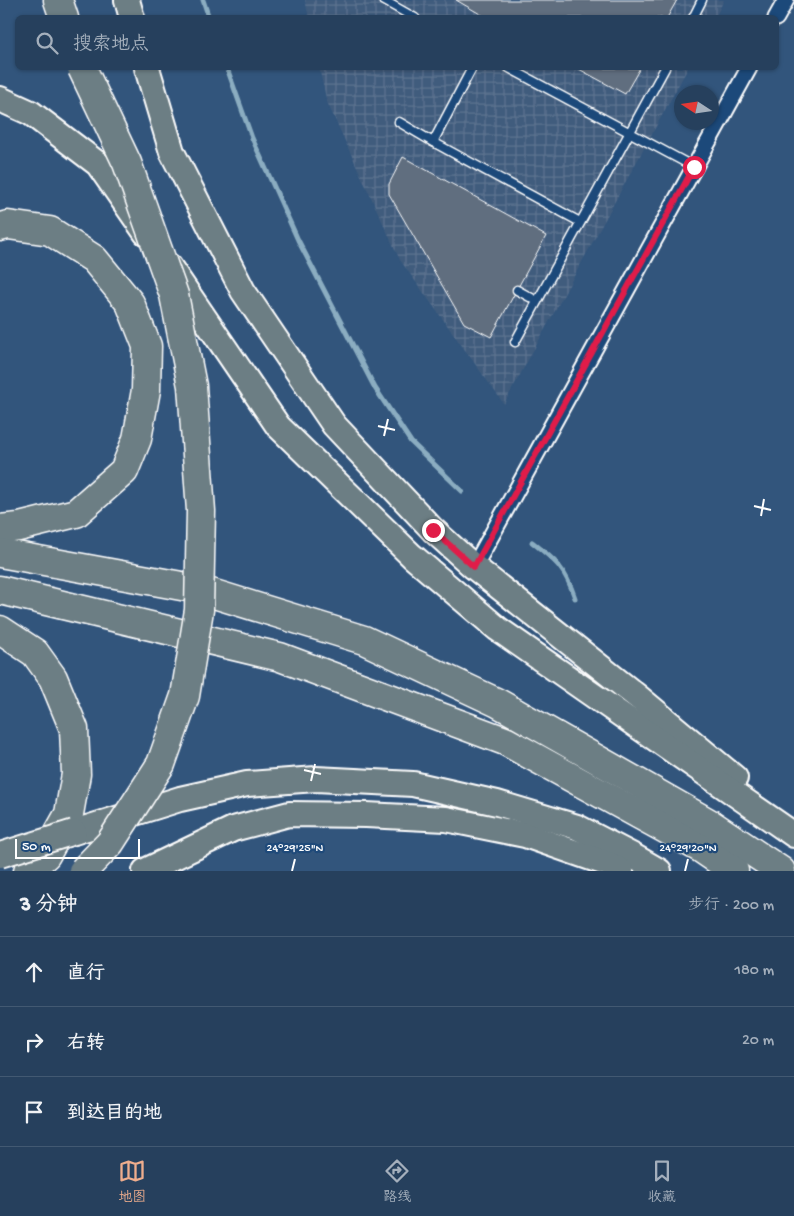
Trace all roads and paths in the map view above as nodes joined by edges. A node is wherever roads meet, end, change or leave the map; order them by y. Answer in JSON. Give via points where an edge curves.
{"nodes":[{"id":1,"x":58,"y":0,"type":"edge"},
{"id":2,"x":126,"y":0,"type":"edge"},
{"id":3,"x":383,"y":0,"type":"edge"},
{"id":4,"x":702,"y":0,"type":"edge"},
{"id":5,"x":786,"y":0,"type":"edge"},
{"id":6,"x":63,"y":15,"type":"edge"},
{"id":7,"x":131,"y":15,"type":"edge"},
{"id":8,"x":410,"y":15,"type":"edge"},
{"id":9,"x":694,"y":15,"type":"edge"},
{"id":10,"x":778,"y":15,"type":"edge"},
{"id":11,"x":83,"y":70,"type":"edge"},
{"id":12,"x":148,"y":70,"type":"edge"},
{"id":13,"x":471,"y":70,"type":"edge"},
{"id":14,"x":513,"y":70,"type":"edge"},
{"id":15,"x":664,"y":70,"type":"edge"},
{"id":16,"x":747,"y":70,"type":"edge"},
{"id":17,"x":0,"y":99,"type":"edge"},
{"id":18,"x":399,"y":122,"type":"dead end"},
{"id":19,"x":630,"y":133,"type":"junction"},
{"id":20,"x":433,"y":142,"type":"junction"},
{"id":21,"x":694,"y":167,"type":"junction"},
{"id":22,"x":580,"y":222,"type":"junction"},
{"id":23,"x":0,"y":227,"type":"edge"},
{"id":24,"x":517,"y":290,"type":"dead end"},
{"id":25,"x":537,"y":301,"type":"junction"},
{"id":26,"x":515,"y":342,"type":"dead end"},
{"id":27,"x":1,"y":545,"type":"edge"},
{"id":28,"x":474,"y":567,"type":"junction"},
{"id":29,"x":0,"y":590,"type":"edge"},
{"id":30,"x":0,"y":630,"type":"edge"},
{"id":31,"x":794,"y":827,"type":"edge"},
{"id":32,"x":794,"y":835,"type":"edge"},
{"id":33,"x":0,"y":855,"type":"edge"},
{"id":34,"x":28,"y":871,"type":"edge"},
{"id":35,"x":83,"y":871,"type":"edge"},
{"id":36,"x":145,"y":871,"type":"edge"},
{"id":37,"x":621,"y":871,"type":"edge"},
{"id":38,"x":659,"y":871,"type":"edge"},
{"id":39,"x":734,"y":871,"type":"edge"},
{"id":40,"x":781,"y":871,"type":"edge"}],
"edges":[{"from":1,"to":6,"type":"highway"},
{"from":2,"to":7,"type":"main road"},
{"from":3,"to":8,"type":"lane"},
{"from":4,"to":9,"type":"lane"},
{"from":5,"to":10,"type":"street"},
{"from":11,"to":35,"type":"highway","bridge":true,"via":[[127,163],[174,295],[192,386],[201,511],[199,610],[185,696],[161,764],[110,843]]},
{"from":12,"to":28,"type":"main road","via":[[172,152],[243,292],[334,426],[433,530]]},
{"from":13,"to":20,"type":"lane"},
{"from":14,"to":19,"type":"lane"},
{"from":15,"to":19,"type":"lane"},
{"from":16,"to":21,"type":"street"},
{"from":17,"to":32,"type":"main road","bridge":true,"via":[[31,113],[98,164],[278,426],[412,556],[498,629]]},
{"from":18,"to":20,"type":"lane"},
{"from":19,"to":21,"type":"lane"},
{"from":19,"to":22,"type":"lane"},
{"from":20,"to":22,"type":"lane"},
{"from":21,"to":28,"type":"street"},
{"from":22,"to":25,"type":"lane"},
{"from":23,"to":27,"type":"highway","via":[[8,225],[50,231],[94,259],[130,303],[147,346],[146,390],[137,439],[124,471],[76,512],[19,527]]},
{"from":24,"to":25,"type":"lane"},
{"from":25,"to":26,"type":"lane"},
{"from":27,"to":40,"type":"highway","via":[[198,589],[364,640],[498,702],[709,823]]},
{"from":28,"to":31,"type":"main road","via":[[638,697]]},
{"from":29,"to":39,"type":"highway","via":[[280,657],[506,741],[700,848]]},
{"from":30,"to":34,"type":"highway","via":[[34,653],[53,678],[74,729],[76,774],[69,814],[46,855]]},
{"from":33,"to":38,"type":"main road","bridge":true,"via":[[180,799],[247,784],[316,779],[413,784],[497,803],[577,827]]},
{"from":36,"to":37,"type":"main road","via":[[233,829],[290,814],[446,819],[524,835]]}]}
